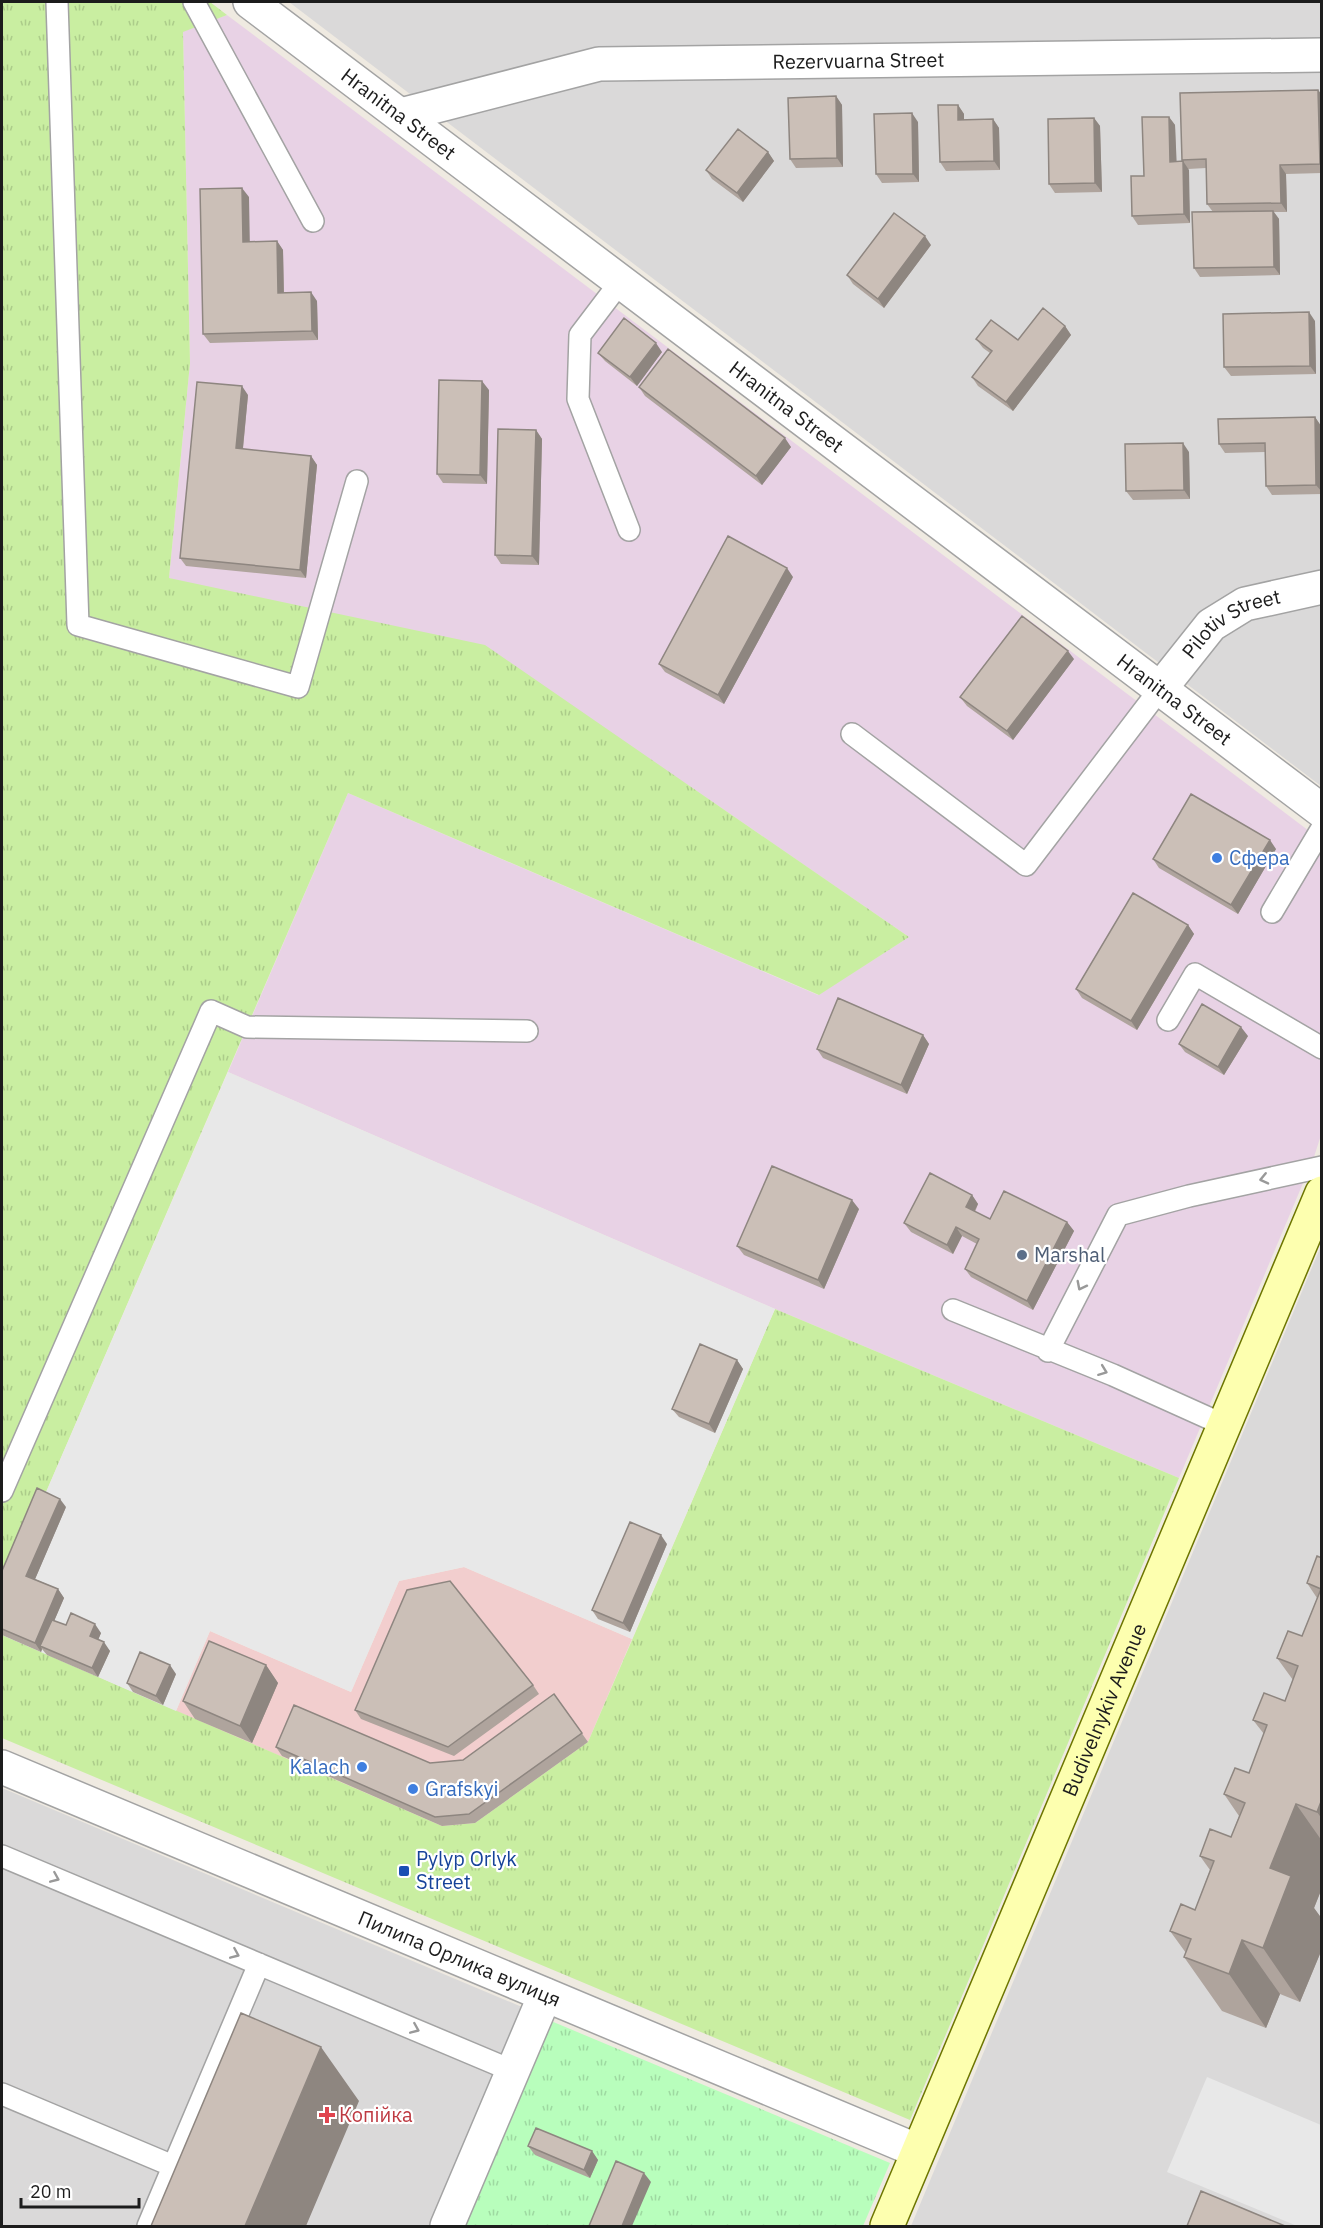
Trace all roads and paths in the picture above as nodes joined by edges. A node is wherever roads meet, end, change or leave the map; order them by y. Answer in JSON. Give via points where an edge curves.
{"nodes":[{"id":1,"x":57,"y":2,"type":"edge"},
{"id":2,"x":194,"y":2,"type":"edge"},
{"id":3,"x":250,"y":2,"type":"edge"},
{"id":4,"x":1322,"y":55,"type":"edge"},
{"id":5,"x":401,"y":115,"type":"junction"},
{"id":6,"x":313,"y":221,"type":"dead end"},
{"id":7,"x":621,"y":281,"type":"junction"},
{"id":8,"x":357,"y":481,"type":"dead end"},
{"id":9,"x":629,"y":530,"type":"dead end"},
{"id":10,"x":1322,"y":587,"type":"edge"},
{"id":11,"x":1160,"y":689,"type":"junction"},
{"id":12,"x":852,"y":735,"type":"dead end"},
{"id":13,"x":1322,"y":811,"type":"edge"},
{"id":14,"x":1322,"y":828,"type":"edge"},
{"id":15,"x":1272,"y":912,"type":"dead end"},
{"id":16,"x":1168,"y":1020,"type":"dead end"},
{"id":17,"x":527,"y":1031,"type":"dead end"},
{"id":18,"x":1322,"y":1048,"type":"edge"},
{"id":19,"x":1322,"y":1167,"type":"edge"},
{"id":20,"x":1322,"y":1193,"type":"edge"},
{"id":21,"x":953,"y":1310,"type":"dead end"},
{"id":22,"x":1048,"y":1350,"type":"junction"},
{"id":23,"x":1224,"y":1425,"type":"junction"},
{"id":24,"x":2,"y":1491,"type":"edge"},
{"id":25,"x":2,"y":1767,"type":"edge"},
{"id":26,"x":2,"y":1856,"type":"edge"},
{"id":27,"x":259,"y":1964,"type":"junction"},
{"id":28,"x":545,"y":1995,"type":"junction"},
{"id":29,"x":513,"y":2071,"type":"junction"},
{"id":30,"x":2,"y":2094,"type":"edge"},
{"id":31,"x":918,"y":2151,"type":"junction"},
{"id":32,"x":173,"y":2166,"type":"junction"},
{"id":33,"x":148,"y":2226,"type":"edge"},
{"id":34,"x":447,"y":2226,"type":"edge"},
{"id":35,"x":886,"y":2226,"type":"edge"}],
"edges":[{"from":1,"to":8,"type":"lane","via":[[78,625],[298,687]]},
{"from":2,"to":6,"type":"lane"},
{"from":3,"to":5,"type":"street","name":"Hranitna Street"},
{"from":4,"to":5,"type":"street","name":"Rezervuarna Street","via":[[599,64]]},
{"from":5,"to":7,"type":"street","name":"Hranitna Street"},
{"from":7,"to":9,"type":"lane","via":[[580,335],[578,399]]},
{"from":7,"to":11,"type":"street","name":"Hranitna Street"},
{"from":10,"to":11,"type":"street","name":"Pilotiv Street","via":[[1245,604],[1211,625]]},
{"from":11,"to":12,"type":"lane","via":[[1026,865]]},
{"from":11,"to":13,"type":"street","name":"Hranitna Street"},
{"from":14,"to":15,"type":"lane"},
{"from":16,"to":18,"type":"lane","via":[[1195,974]]},
{"from":17,"to":24,"type":"lane","via":[[247,1027],[211,1011]]},
{"from":19,"to":22,"type":"lane","one_way":true,"via":[[1118,1215]]},
{"from":20,"to":23,"type":"main road","name":"Budivelnykiv Avenue"},
{"from":21,"to":22,"type":"lane"},
{"from":22,"to":23,"type":"lane","one_way":true},
{"from":23,"to":31,"type":"main road","name":"Budivelnykiv Avenue"},
{"from":25,"to":28,"type":"street","name":"Пилипа Орлика вулиця"},
{"from":26,"to":27,"type":"lane","one_way":true},
{"from":27,"to":29,"type":"lane","one_way":true},
{"from":27,"to":32,"type":"lane"},
{"from":28,"to":29,"type":"street"},
{"from":28,"to":31,"type":"street","name":"Пилипа Орлика вулиця"},
{"from":29,"to":34,"type":"street"},
{"from":30,"to":32,"type":"lane"},
{"from":31,"to":35,"type":"main road","name":"Budivelnykiv Avenue"},
{"from":32,"to":33,"type":"lane"}]}
